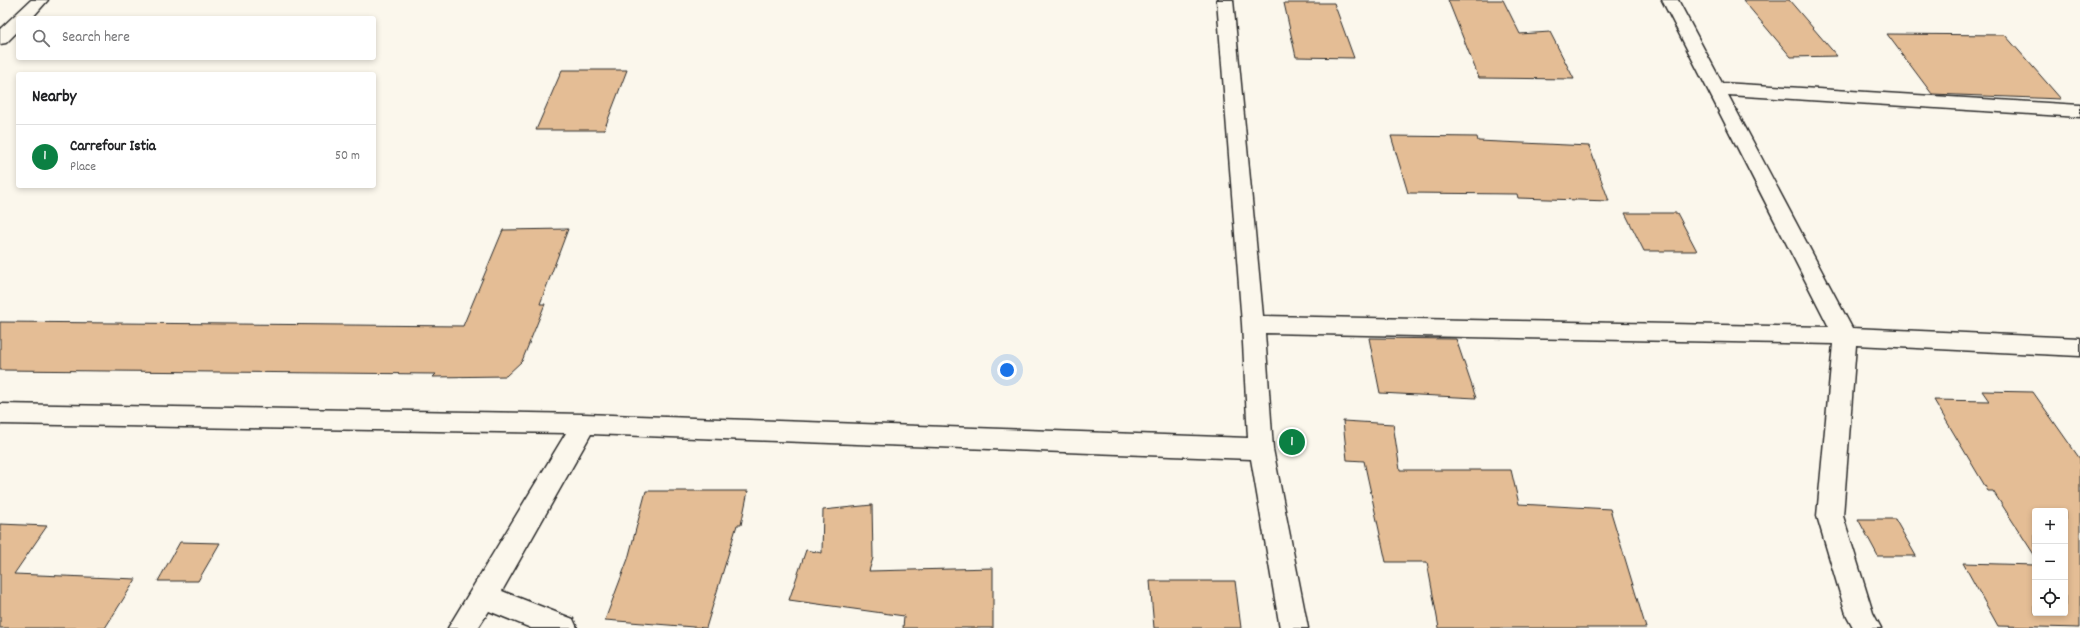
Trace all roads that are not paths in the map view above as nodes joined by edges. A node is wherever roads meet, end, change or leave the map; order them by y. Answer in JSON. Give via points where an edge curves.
{"nodes":[{"id":1,"x":40,"y":0,"type":"edge"},
{"id":2,"x":1225,"y":0,"type":"edge"},
{"id":3,"x":1670,"y":0,"type":"edge"},
{"id":4,"x":24,"y":16,"type":"edge"},
{"id":5,"x":16,"y":23,"type":"edge"},
{"id":6,"x":0,"y":39,"type":"edge"},
{"id":7,"x":1715,"y":88,"type":"junction"},
{"id":8,"x":2080,"y":110,"type":"edge"},
{"id":9,"x":1253,"y":324,"type":"junction"},
{"id":10,"x":1845,"y":336,"type":"junction"},
{"id":11,"x":2080,"y":347,"type":"edge"},
{"id":12,"x":0,"y":414,"type":"edge"},
{"id":13,"x":584,"y":424,"type":"junction"},
{"id":14,"x":1261,"y":449,"type":"junction"},
{"id":15,"x":484,"y":596,"type":"junction"},
{"id":16,"x":462,"y":628,"type":"edge"},
{"id":17,"x":563,"y":628,"type":"edge"},
{"id":18,"x":1294,"y":628,"type":"edge"},
{"id":19,"x":1867,"y":628,"type":"edge"}],
"edges":[{"from":1,"to":4,"type":"street"},
{"from":2,"to":9,"type":"street"},
{"from":3,"to":7,"type":"street"},
{"from":5,"to":6,"type":"street"},
{"from":7,"to":8,"type":"street"},
{"from":7,"to":10,"type":"street"},
{"from":9,"to":10,"type":"street"},
{"from":9,"to":14,"type":"street"},
{"from":10,"to":11,"type":"street"},
{"from":10,"to":19,"type":"street","via":[[1830,516]]},
{"from":12,"to":13,"type":"street"},
{"from":13,"to":14,"type":"street"},
{"from":13,"to":15,"type":"street"},
{"from":14,"to":18,"type":"street"},
{"from":15,"to":16,"type":"street"},
{"from":15,"to":17,"type":"street"}]}
